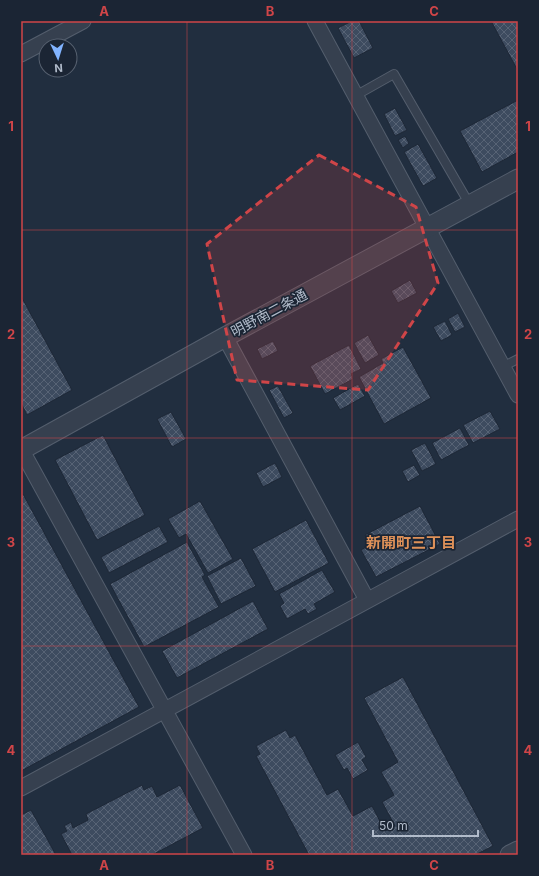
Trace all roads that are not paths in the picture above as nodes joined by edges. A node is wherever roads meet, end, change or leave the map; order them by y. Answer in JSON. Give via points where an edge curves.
{"nodes":[{"id":1,"x":83,"y":21,"type":"edge"},
{"id":2,"x":314,"y":21,"type":"edge"},
{"id":3,"x":21,"y":54,"type":"edge"},
{"id":4,"x":355,"y":96,"type":"junction"},
{"id":5,"x":518,"y":179,"type":"edge"},
{"id":6,"x":470,"y":205,"type":"junction"},
{"id":7,"x":427,"y":228,"type":"junction"},
{"id":8,"x":225,"y":337,"type":"junction"},
{"id":9,"x":518,"y":358,"type":"edge"},
{"id":10,"x":502,"y":367,"type":"junction"},
{"id":11,"x":518,"y":395,"type":"edge"},
{"id":12,"x":21,"y":450,"type":"edge"},
{"id":13,"x":518,"y":519,"type":"edge"},
{"id":14,"x":367,"y":600,"type":"junction"},
{"id":15,"x":164,"y":710,"type":"junction"},
{"id":16,"x":21,"y":788,"type":"edge"},
{"id":17,"x":518,"y":851,"type":"edge"},
{"id":18,"x":244,"y":855,"type":"edge"},
{"id":19,"x":510,"y":855,"type":"edge"}],
"edges":[{"from":1,"to":3,"type":"street"},
{"from":2,"to":4,"type":"street"},
{"from":4,"to":6,"type":"lane","via":[[394,74]]},
{"from":4,"to":7,"type":"street"},
{"from":5,"to":6,"type":"street","name":"明野南二条通"},
{"from":6,"to":7,"type":"street","name":"明野南二条通"},
{"from":7,"to":8,"type":"street","name":"明野南二条通"},
{"from":7,"to":10,"type":"street"},
{"from":8,"to":12,"type":"street","name":"明野南二条通"},
{"from":8,"to":14,"type":"street"},
{"from":9,"to":10,"type":"lane"},
{"from":10,"to":11,"type":"street"},
{"from":12,"to":15,"type":"street"},
{"from":13,"to":14,"type":"street"},
{"from":14,"to":15,"type":"street"},
{"from":15,"to":16,"type":"street"},
{"from":15,"to":18,"type":"street"},
{"from":17,"to":19,"type":"street"}]}
